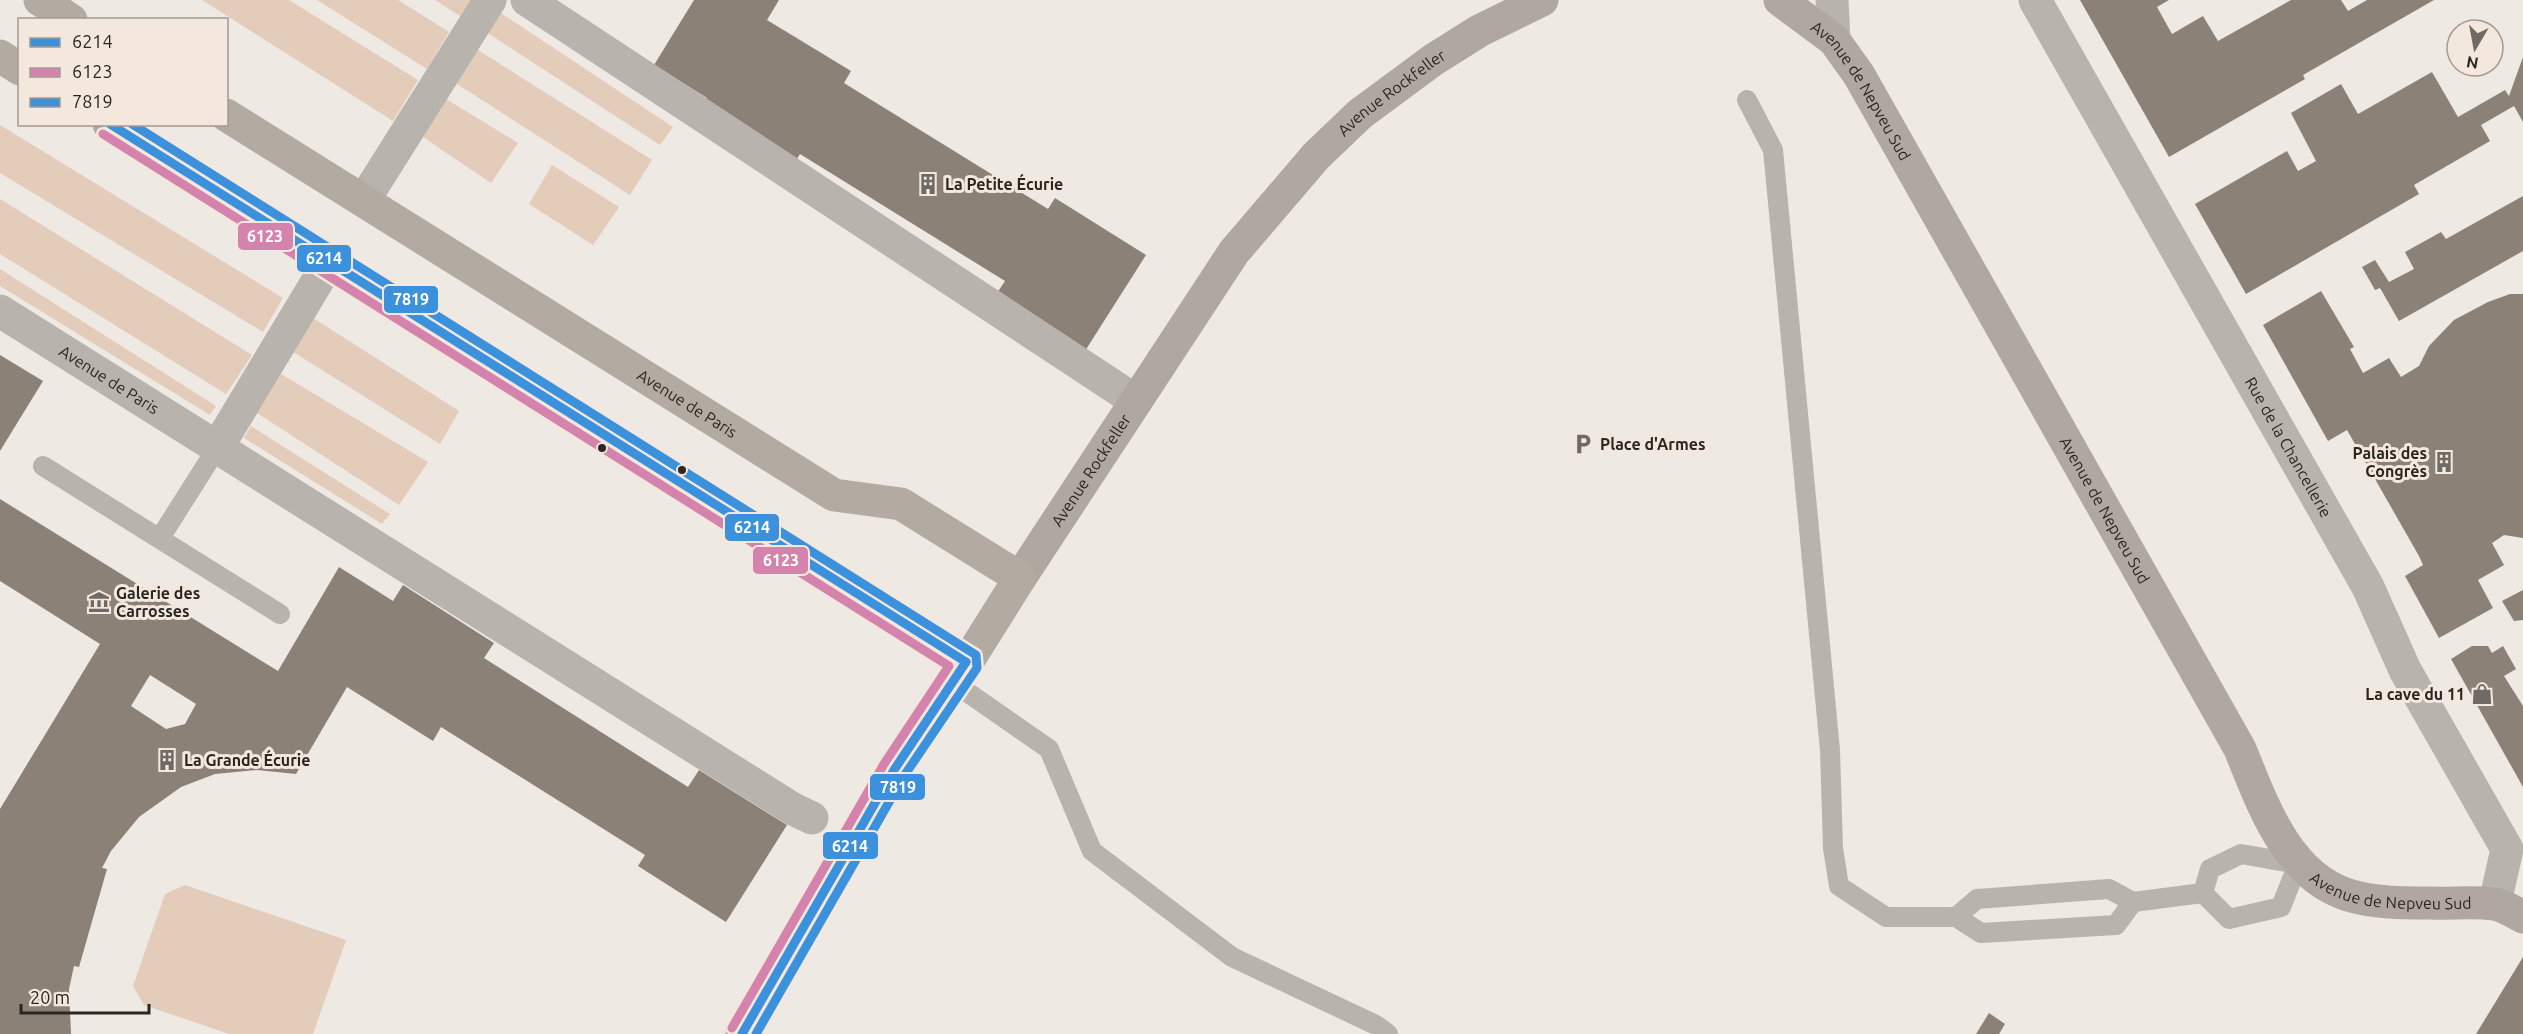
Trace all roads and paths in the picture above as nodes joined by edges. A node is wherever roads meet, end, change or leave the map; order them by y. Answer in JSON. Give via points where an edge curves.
{"nodes":[{"id":1,"x":40,"y":0,"type":"edge"},
{"id":2,"x":490,"y":0,"type":"edge"},
{"id":3,"x":527,"y":0,"type":"edge"},
{"id":4,"x":1542,"y":0,"type":"edge"},
{"id":5,"x":1780,"y":0,"type":"edge"},
{"id":6,"x":1832,"y":0,"type":"edge"},
{"id":7,"x":2035,"y":0,"type":"edge"},
{"id":8,"x":68,"y":18,"type":"edge"},
{"id":9,"x":1833,"y":40,"type":"junction"},
{"id":10,"x":0,"y":56,"type":"edge"},
{"id":11,"x":18,"y":68,"type":"edge"},
{"id":12,"x":1747,"y":100,"type":"dead end"},
{"id":13,"x":228,"y":117,"type":"edge"},
{"id":14,"x":112,"y":126,"type":"edge"},
{"id":15,"x":364,"y":201,"type":"junction"},
{"id":16,"x":330,"y":262,"type":"junction"},
{"id":17,"x":0,"y":312,"type":"edge"},
{"id":18,"x":1136,"y":401,"type":"junction"},
{"id":19,"x":217,"y":448,"type":"junction"},
{"id":20,"x":43,"y":466,"type":"dead end"},
{"id":21,"x":160,"y":538,"type":"junction"},
{"id":22,"x":1020,"y":579,"type":"junction"},
{"id":23,"x":280,"y":614,"type":"dead end"},
{"id":24,"x":960,"y":672,"type":"junction"},
{"id":25,"x":812,"y":818,"type":"dead end"},
{"id":26,"x":2298,"y":864,"type":"junction"},
{"id":27,"x":2203,"y":893,"type":"junction"},
{"id":28,"x":2133,"y":902,"type":"junction"},
{"id":29,"x":2509,"y":910,"type":"edge"},
{"id":30,"x":1956,"y":917,"type":"junction"},
{"id":31,"x":742,"y":1034,"type":"edge"},
{"id":32,"x":1388,"y":1034,"type":"edge"}],
"edges":[{"from":1,"to":8,"type":"main road"},
{"from":2,"to":15,"type":"street"},
{"from":3,"to":18,"type":"street"},
{"from":4,"to":18,"type":"main road","name":"Avenue Rockfeller","via":[[1432,60],[1360,114],[1316,156],[1234,252]]},
{"from":5,"to":9,"type":"main road","name":"Avenue de Nepveu Sud"},
{"from":6,"to":9,"type":"street"},
{"from":7,"to":29,"type":"street","name":"Rue de la Chancellerie","via":[[2368,587],[2405,670],[2507,849]]},
{"from":9,"to":26,"type":"main road","name":"Avenue de Nepveu Sud","via":[[1865,85],[2240,749],[2262,805]]},
{"from":10,"to":11,"type":"main road"},
{"from":12,"to":30,"type":"lane","via":[[1773,150],[1828,728],[1833,848],[1839,886],[1886,917]]},
{"from":13,"to":15,"type":"main road","name":"Avenue de Paris"},
{"from":14,"to":16,"type":"main road"},
{"from":15,"to":22,"type":"main road","name":"Avenue de Paris","via":[[834,495],[901,504]]},
{"from":16,"to":19,"type":"street"},
{"from":16,"to":24,"type":"main road"},
{"from":17,"to":19,"type":"street","name":"Avenue de Paris"},
{"from":18,"to":22,"type":"main road","name":"Avenue Rockfeller"},
{"from":19,"to":21,"type":"lane"},
{"from":19,"to":25,"type":"street","name":"Avenue de Paris"},
{"from":20,"to":21,"type":"lane"},
{"from":21,"to":23,"type":"lane"},
{"from":22,"to":24,"type":"main road","name":"Avenue Rockfeller"},
{"from":24,"to":31,"type":"main road","name":"Avenue Rockfeller","via":[[908,746]]},
{"from":24,"to":32,"type":"lane","via":[[1049,749],[1092,851],[1232,957]]},
{"from":26,"to":27,"type":"lane","via":[[2241,854],[2210,869]]},
{"from":26,"to":27,"type":"lane","via":[[2282,907],[2229,919]]},
{"from":26,"to":29,"type":"main road","name":"Avenue de Nepveu Sud","via":[[2346,894],[2367,900]]},
{"from":27,"to":28,"type":"lane"},
{"from":28,"to":30,"type":"lane","via":[[2109,889],[1977,899]]},
{"from":28,"to":30,"type":"lane","via":[[2116,925],[2100,927],[1981,933]]}]}
